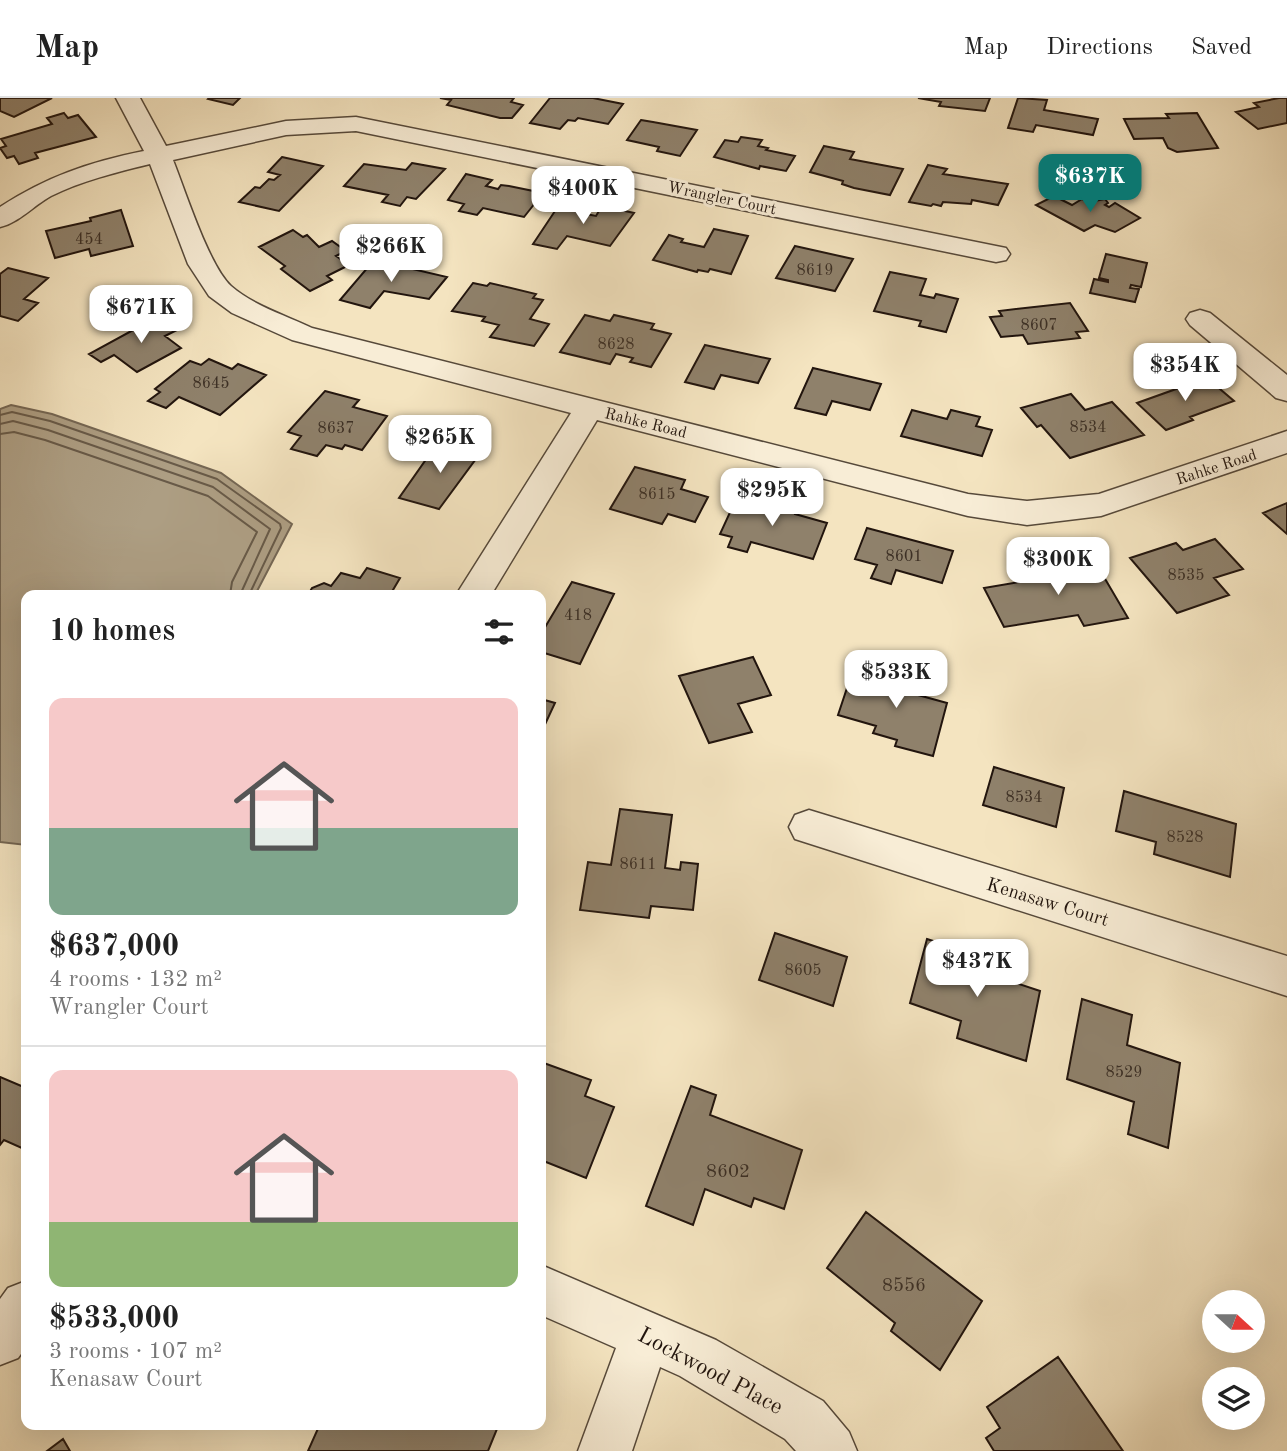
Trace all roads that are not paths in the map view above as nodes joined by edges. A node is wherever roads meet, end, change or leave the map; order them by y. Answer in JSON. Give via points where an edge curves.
{"nodes":[{"id":1,"x":128,"y":98,"type":"edge"},
{"id":2,"x":158,"y":154,"type":"junction"},
{"id":3,"x":0,"y":219,"type":"edge"},
{"id":4,"x":996,"y":254,"type":"dead end"},
{"id":5,"x":1200,"y":319,"type":"dead end"},
{"id":6,"x":1287,"y":391,"type":"edge"},
{"id":7,"x":590,"y":407,"type":"junction"},
{"id":8,"x":1287,"y":442,"type":"edge"},
{"id":9,"x":476,"y":590,"type":"edge"},
{"id":10,"x":809,"y":827,"type":"dead end"},
{"id":11,"x":1287,"y":976,"type":"edge"},
{"id":12,"x":546,"y":1292,"type":"edge"},
{"id":13,"x":21,"y":1313,"type":"edge"},
{"id":14,"x":646,"y":1334,"type":"junction"},
{"id":15,"x":0,"y":1340,"type":"edge"},
{"id":16,"x":605,"y":1451,"type":"edge"},
{"id":17,"x":830,"y":1451,"type":"edge"}],
"edges":[{"from":1,"to":2,"type":"street","name":"Rahke Road"},
{"from":2,"to":3,"type":"street","name":"Wrangler Court","via":[[74,177],[42,191]]},
{"from":2,"to":4,"type":"street","name":"Wrangler Court","via":[[286,128],[356,124]]},
{"from":2,"to":7,"type":"street","name":"Rahke Road","via":[[202,264],[219,290],[242,307],[302,334]]},
{"from":5,"to":6,"type":"street"},
{"from":7,"to":8,"type":"street","name":"Rahke Road","via":[[968,505],[1027,513],[1101,505]]},
{"from":7,"to":9,"type":"street"},
{"from":10,"to":11,"type":"street","name":"Kenasaw Court"},
{"from":12,"to":14,"type":"street","name":"Lockwood Place"},
{"from":13,"to":15,"type":"street"},
{"from":14,"to":16,"type":"street"},
{"from":14,"to":17,"type":"street","name":"Lockwood Place","via":[[698,1358],[804,1420]]}]}
